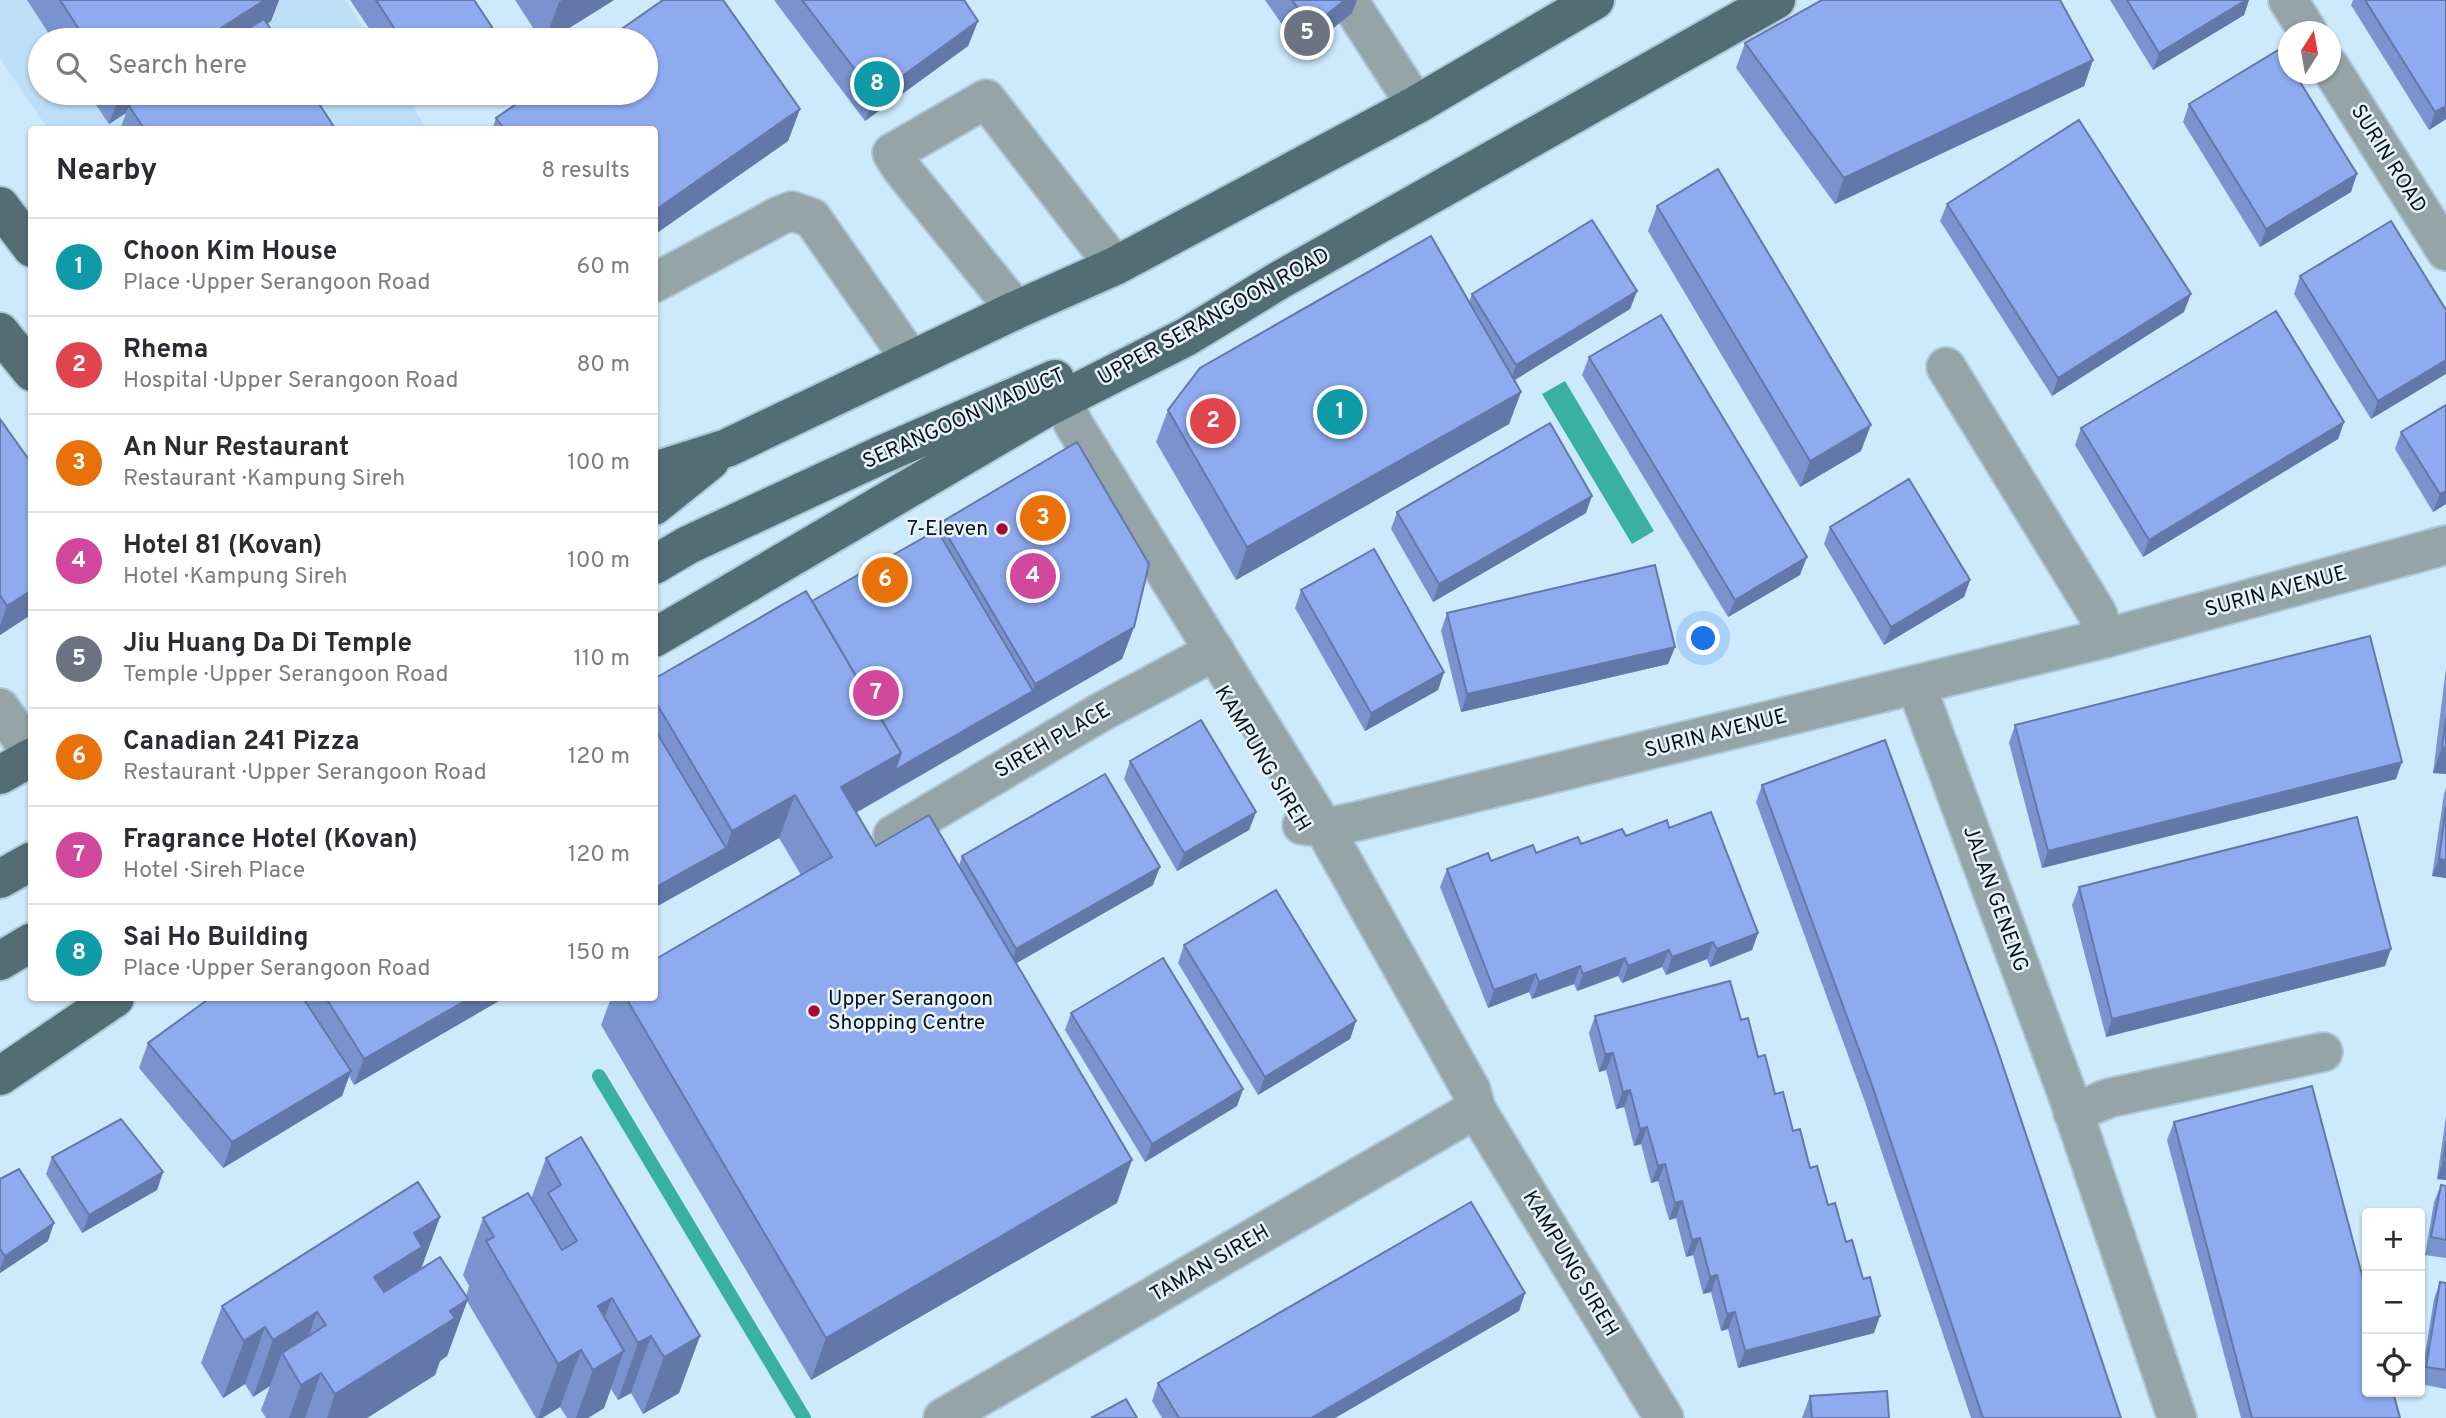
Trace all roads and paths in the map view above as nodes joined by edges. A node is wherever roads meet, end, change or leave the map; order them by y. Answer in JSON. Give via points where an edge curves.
{"nodes":[{"id":1,"x":1348,"y":0,"type":"edge"},
{"id":2,"x":1776,"y":0,"type":"edge"},
{"id":3,"x":2288,"y":0,"type":"edge"},
{"id":4,"x":1581,"y":3,"type":"edge"},
{"id":5,"x":2301,"y":21,"type":"edge"},
{"id":6,"x":2341,"y":84,"type":"edge"},
{"id":7,"x":1416,"y":105,"type":"junction"},
{"id":8,"x":0,"y":206,"type":"edge"},
{"id":9,"x":28,"y":243,"type":"edge"},
{"id":10,"x":2446,"y":251,"type":"edge"},
{"id":11,"x":1115,"y":266,"type":"junction"},
{"id":12,"x":658,"y":281,"type":"edge"},
{"id":13,"x":1278,"y":281,"type":"junction"},
{"id":14,"x":1016,"y":310,"type":"junction"},
{"id":15,"x":0,"y":332,"type":"edge"},
{"id":16,"x":911,"y":360,"type":"junction"},
{"id":17,"x":28,"y":367,"type":"edge"},
{"id":18,"x":1946,"y":367,"type":"dead end"},
{"id":19,"x":1053,"y":405,"type":"junction"},
{"id":20,"x":727,"y":448,"type":"junction"},
{"id":21,"x":658,"y":470,"type":"edge"},
{"id":22,"x":658,"y":503,"type":"edge"},
{"id":23,"x":2446,"y":545,"type":"edge"},
{"id":24,"x":658,"y":563,"type":"edge"},
{"id":25,"x":658,"y":636,"type":"edge"},
{"id":26,"x":2106,"y":638,"type":"junction"},
{"id":27,"x":1209,"y":655,"type":"junction"},
{"id":28,"x":1916,"y":685,"type":"junction"},
{"id":29,"x":0,"y":708,"type":"edge"},
{"id":30,"x":28,"y":750,"type":"edge"},
{"id":31,"x":28,"y":758,"type":"edge"},
{"id":32,"x":0,"y":775,"type":"edge"},
{"id":33,"x":1313,"y":827,"type":"junction"},
{"id":34,"x":893,"y":835,"type":"edge"},
{"id":35,"x":28,"y":863,"type":"edge"},
{"id":36,"x":0,"y":879,"type":"edge"},
{"id":37,"x":28,"y":944,"type":"edge"},
{"id":38,"x":0,"y":961,"type":"edge"},
{"id":39,"x":111,"y":1001,"type":"edge"},
{"id":40,"x":2323,"y":1052,"type":"dead end"},
{"id":41,"x":0,"y":1076,"type":"edge"},
{"id":42,"x":1476,"y":1109,"type":"junction"},
{"id":43,"x":2073,"y":1113,"type":"junction"},
{"id":44,"x":943,"y":1418,"type":"edge"},
{"id":45,"x":1664,"y":1418,"type":"edge"},
{"id":46,"x":2178,"y":1418,"type":"edge"}],
"edges":[{"from":1,"to":7,"type":"street"},
{"from":2,"to":13,"type":"main road","name":"UPPER SERANGOON ROAD"},
{"from":3,"to":5,"type":"street"},
{"from":4,"to":7,"type":"main road"},
{"from":6,"to":10,"type":"street","name":"SURIN ROAD"},
{"from":7,"to":11,"type":"main road"},
{"from":8,"to":9,"type":"main road"},
{"from":11,"to":14,"type":"main road"},
{"from":11,"to":14,"type":"street","via":[[986,99],[892,153]]},
{"from":12,"to":16,"type":"street","via":[[792,211],[812,218]]},
{"from":13,"to":19,"type":"main road","name":"UPPER SERANGOON ROAD","via":[[1186,337]]},
{"from":13,"to":24,"type":"main road","name":"SERANGOON VIADUCT","via":[[881,455]]},
{"from":14,"to":16,"type":"main road"},
{"from":15,"to":17,"type":"main road"},
{"from":16,"to":20,"type":"main road"},
{"from":18,"to":26,"type":"street","via":[[2098,612]]},
{"from":19,"to":25,"type":"main road","name":"UPPER SERANGOON ROAD"},
{"from":19,"to":27,"type":"street","name":"KAMPUNG SIREH","via":[[1074,425]]},
{"from":20,"to":21,"type":"main road"},
{"from":20,"to":22,"type":"main road"},
{"from":23,"to":26,"type":"street","name":"SURIN AVENUE"},
{"from":26,"to":28,"type":"street","name":"SURIN AVENUE"},
{"from":27,"to":33,"type":"street","name":"KAMPUNG SIREH"},
{"from":27,"to":34,"type":"street","name":"SIREH PLACE","via":[[1101,712]]},
{"from":28,"to":33,"type":"street","name":"SURIN AVENUE"},
{"from":28,"to":43,"type":"street","name":"JALAN GENENG"},
{"from":29,"to":30,"type":"street"},
{"from":31,"to":32,"type":"main road"},
{"from":33,"to":42,"type":"street","name":"KAMPUNG SIREH","via":[[1459,1098]]},
{"from":35,"to":36,"type":"main road"},
{"from":37,"to":38,"type":"main road"},
{"from":39,"to":41,"type":"main road"},
{"from":40,"to":43,"type":"street","via":[[2109,1098]]},
{"from":42,"to":44,"type":"street","name":"TAMAN SIREH"},
{"from":42,"to":45,"type":"street","name":"KAMPUNG SIREH"},
{"from":43,"to":46,"type":"street","name":"JALAN GENENG"}]}
